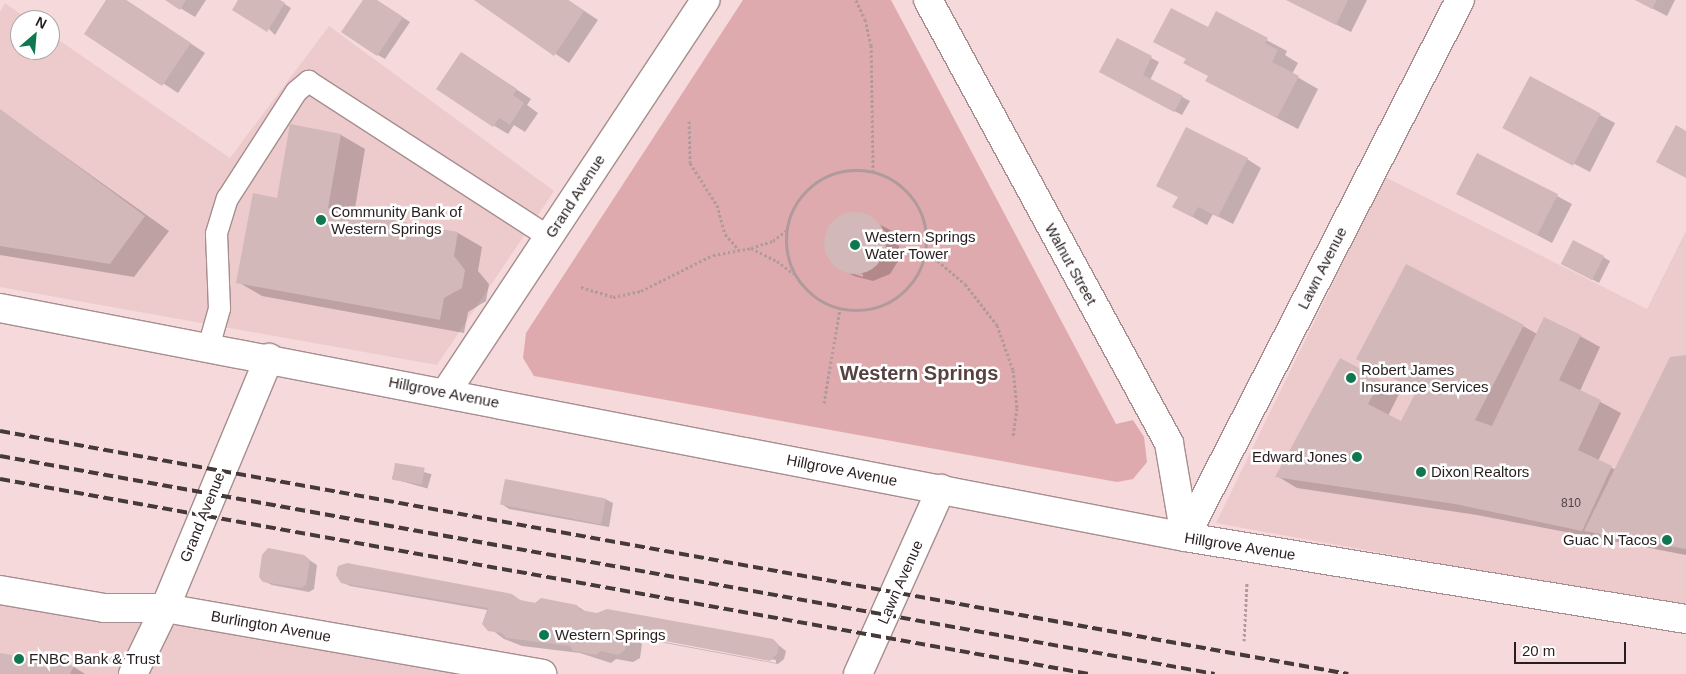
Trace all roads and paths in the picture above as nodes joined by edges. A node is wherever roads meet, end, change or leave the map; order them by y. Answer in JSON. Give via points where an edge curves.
{"nodes":[{"id":1,"x":705,"y":0,"type":"edge"},
{"id":2,"x":856,"y":0,"type":"edge"},
{"id":3,"x":928,"y":0,"type":"edge"},
{"id":4,"x":1460,"y":0,"type":"edge"},
{"id":5,"x":689,"y":121,"type":"dead end"},
{"id":6,"x":873,"y":171,"type":"junction"},
{"id":7,"x":787,"y":230,"type":"junction"},
{"id":8,"x":548,"y":237,"type":"junction"},
{"id":9,"x":751,"y":248,"type":"junction"},
{"id":10,"x":739,"y":250,"type":"junction"},
{"id":11,"x":926,"y":251,"type":"junction"},
{"id":12,"x":796,"y":276,"type":"junction"},
{"id":13,"x":581,"y":287,"type":"dead end"},
{"id":14,"x":0,"y":308,"type":"edge"},
{"id":15,"x":840,"y":308,"type":"junction"},
{"id":16,"x":208,"y":347,"type":"junction"},
{"id":17,"x":268,"y":358,"type":"junction"},
{"id":18,"x":446,"y":392,"type":"junction"},
{"id":19,"x":824,"y":403,"type":"dead end"},
{"id":20,"x":1013,"y":438,"type":"dead end"},
{"id":21,"x":941,"y":489,"type":"junction"},
{"id":22,"x":1185,"y":537,"type":"junction"},
{"id":23,"x":1248,"y":576,"type":"dead end"},
{"id":24,"x":0,"y":590,"type":"edge"},
{"id":25,"x":165,"y":608,"type":"junction"},
{"id":26,"x":1686,"y":619,"type":"edge"},
{"id":27,"x":1244,"y":641,"type":"dead end"},
{"id":28,"x":133,"y":674,"type":"edge"},
{"id":29,"x":542,"y":674,"type":"edge"},
{"id":30,"x":858,"y":674,"type":"edge"}],
"edges":[{"from":1,"to":8,"type":"street","name":"Grand Avenue"},
{"from":2,"to":6,"type":"path","via":[[865,19],[871,45]]},
{"from":3,"to":22,"type":"street","name":"Walnut Street","via":[[1169,443]]},
{"from":4,"to":22,"type":"street","name":"Lawn Avenue"},
{"from":5,"to":10,"type":"path","via":[[690,163],[717,205],[725,234]]},
{"from":6,"to":7,"type":"path","via":[[846,170],[820,179],[800,198]]},
{"from":6,"to":11,"type":"path","via":[[898,183],[917,204],[926,229]]},
{"from":7,"to":9,"type":"path","via":[[773,241]]},
{"from":7,"to":12,"type":"path","via":[[787,250]]},
{"from":8,"to":16,"type":"lane","via":[[308,81],[296,91],[227,198],[216,233],[219,308]]},
{"from":8,"to":18,"type":"street","name":"Grand Avenue"},
{"from":9,"to":10,"type":"path"},
{"from":9,"to":12,"type":"path","via":[[777,261]]},
{"from":10,"to":13,"type":"path","via":[[712,255],[641,291],[613,297]]},
{"from":11,"to":15,"type":"path","via":[[913,281],[893,300],[867,309]]},
{"from":11,"to":20,"type":"path","via":[[965,284],[997,325],[1014,370],[1017,408]]},
{"from":12,"to":15,"type":"path","via":[[815,296]]},
{"from":14,"to":16,"type":"street","name":"Hillgrove Avenue"},
{"from":15,"to":19,"type":"path"},
{"from":16,"to":17,"type":"street","name":"Hillgrove Avenue"},
{"from":17,"to":18,"type":"street","name":"Hillgrove Avenue"},
{"from":17,"to":25,"type":"street","name":"Grand Avenue"},
{"from":18,"to":21,"type":"street","name":"Hillgrove Avenue"},
{"from":21,"to":22,"type":"street","name":"Hillgrove Avenue"},
{"from":21,"to":30,"type":"street","name":"Lawn Avenue"},
{"from":22,"to":26,"type":"street","name":"Hillgrove Avenue"},
{"from":23,"to":27,"type":"path"},
{"from":24,"to":25,"type":"street","name":"Burlington Avenue","via":[[104,608]]},
{"from":25,"to":28,"type":"street","name":"Grand Avenue"},
{"from":25,"to":29,"type":"street","name":"Burlington Avenue"}]}
